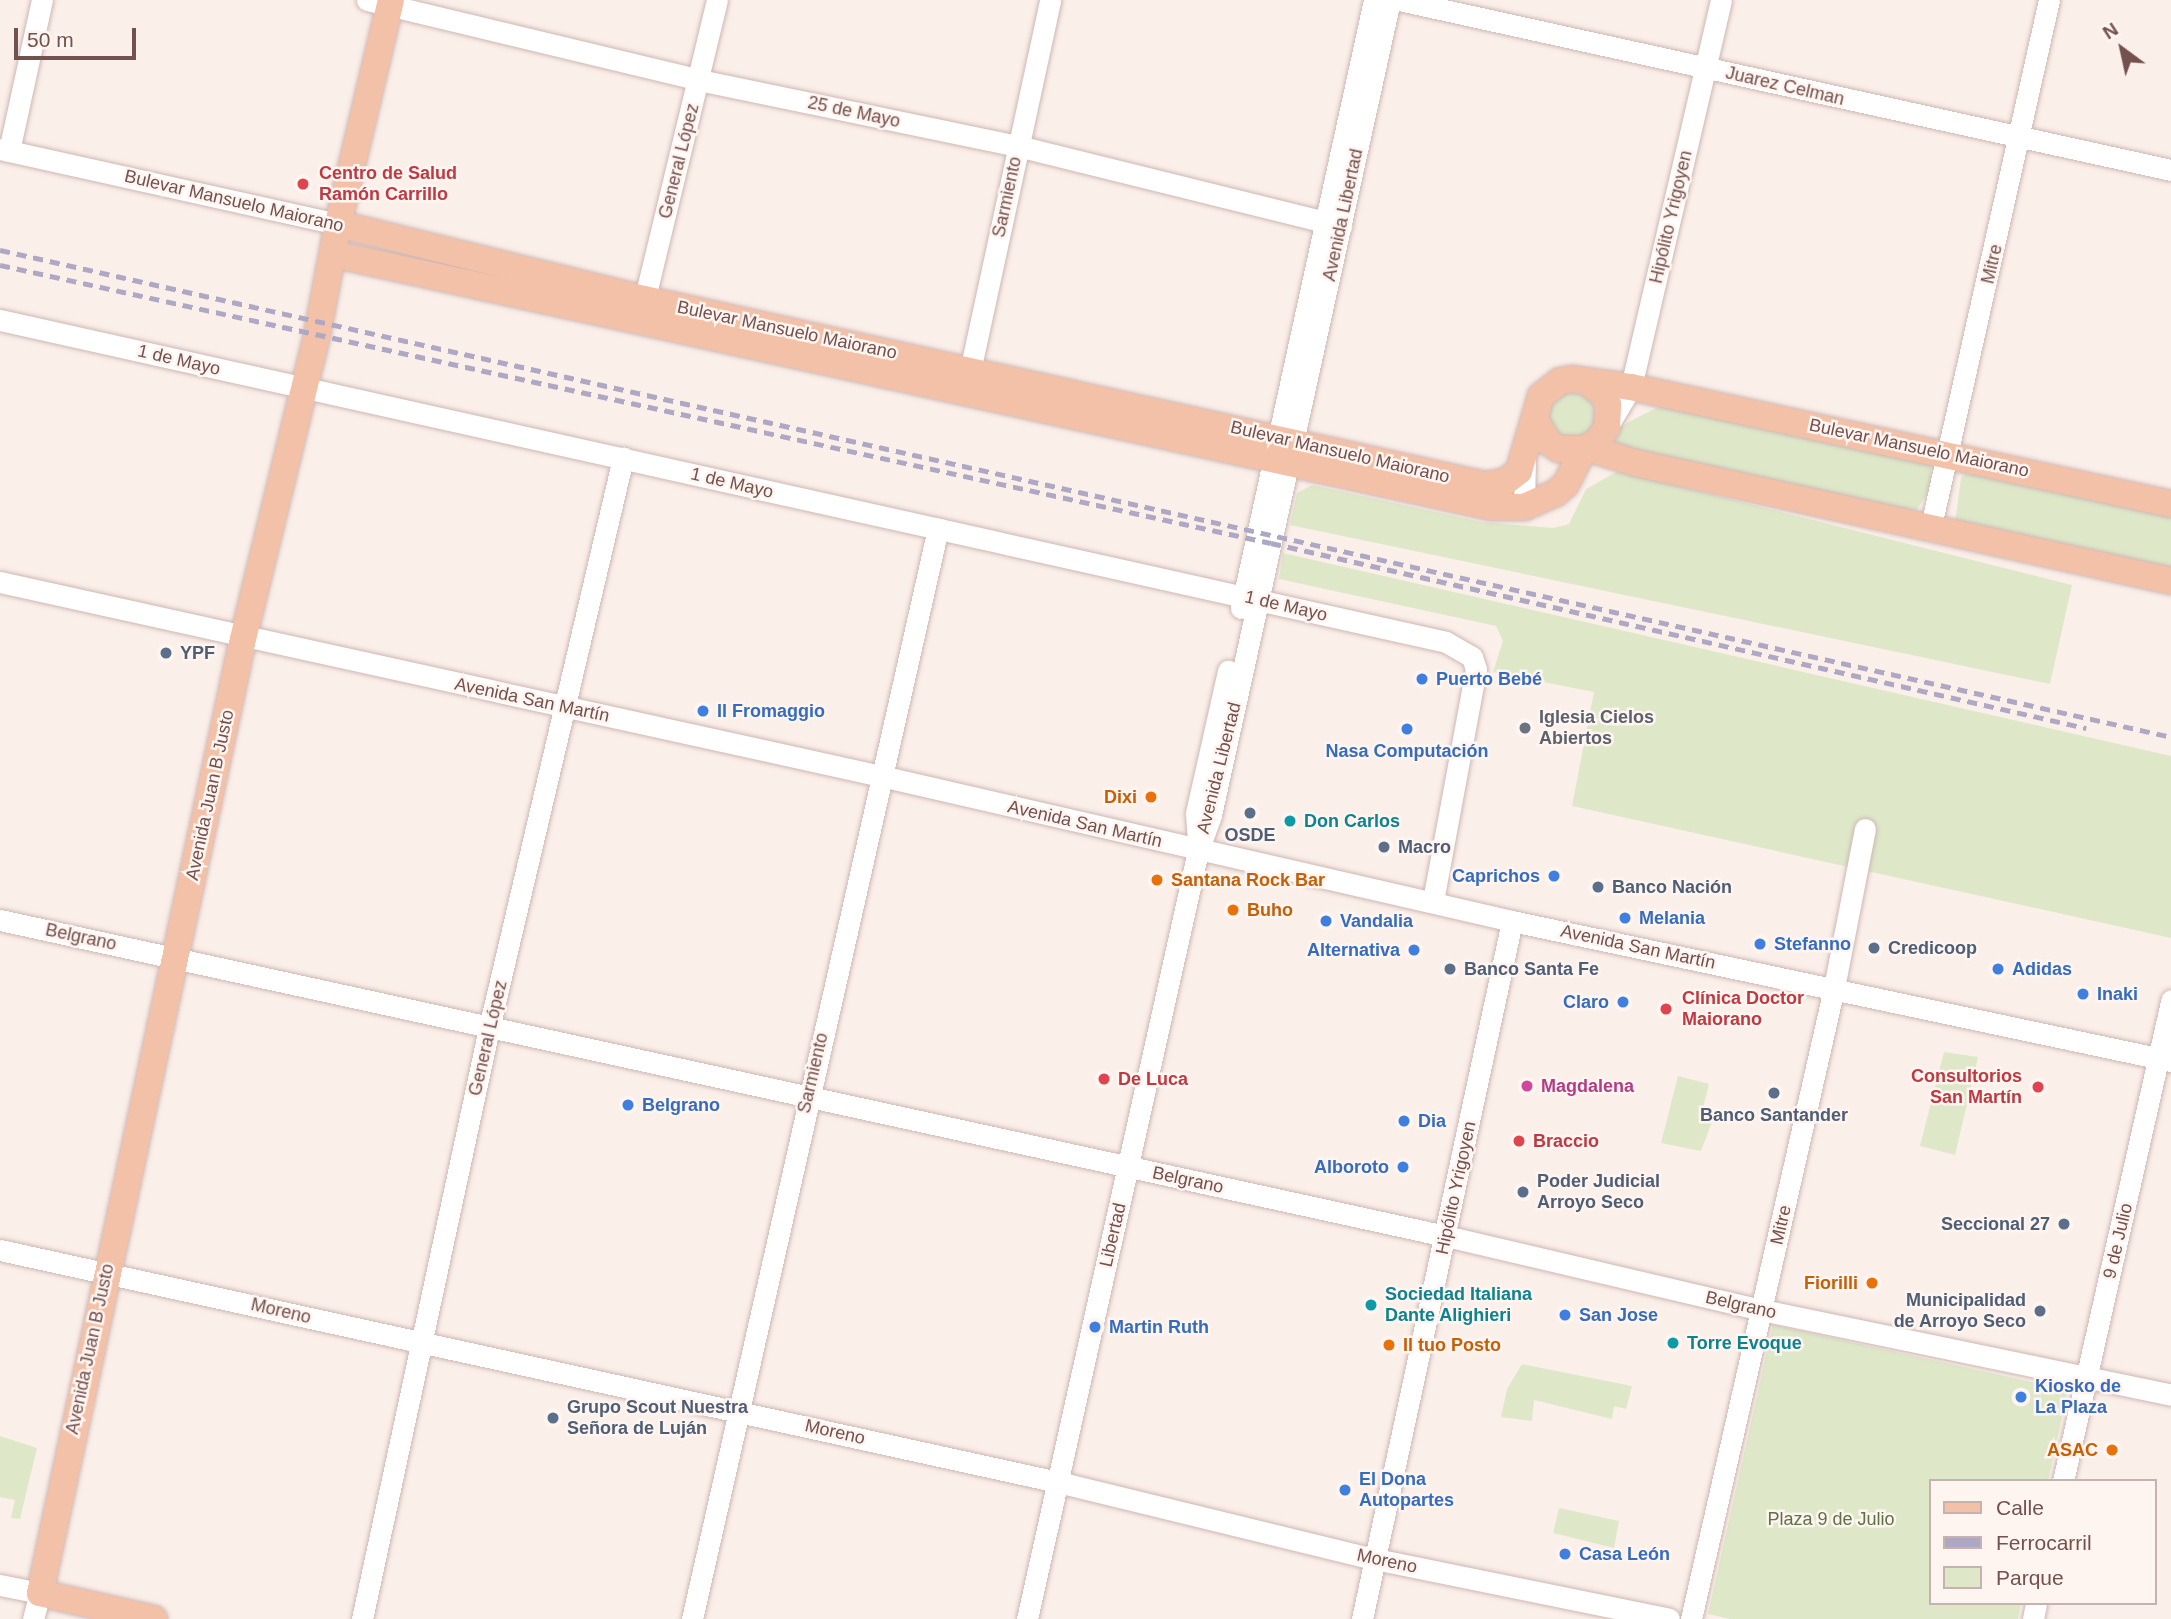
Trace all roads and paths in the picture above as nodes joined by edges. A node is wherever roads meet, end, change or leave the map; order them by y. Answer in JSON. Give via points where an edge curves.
{"nodes":[{"id":1,"x":42,"y":0,"type":"edge"},
{"id":2,"x":717,"y":0,"type":"edge"},
{"id":3,"x":1049,"y":0,"type":"edge"},
{"id":4,"x":1374,"y":0,"type":"edge"},
{"id":5,"x":1390,"y":0,"type":"edge"},
{"id":6,"x":1399,"y":0,"type":"edge"},
{"id":7,"x":1721,"y":0,"type":"edge"},
{"id":8,"x":2049,"y":0,"type":"edge"},
{"id":9,"x":383,"y":1,"type":"edge"},
{"id":10,"x":1706,"y":68,"type":"junction"},
{"id":11,"x":699,"y":80,"type":"junction"},
{"id":12,"x":2021,"y":138,"type":"junction"},
{"id":13,"x":1018,"y":146,"type":"junction"},
{"id":14,"x":5,"y":150,"type":"edge"},
{"id":15,"x":2171,"y":170,"type":"edge"},
{"id":16,"x":338,"y":224,"type":"junction"},
{"id":17,"x":1333,"y":224,"type":"junction"},
{"id":18,"x":333,"y":254,"type":"junction"},
{"id":19,"x":641,"y":310,"type":"junction"},
{"id":20,"x":0,"y":320,"type":"edge"},
{"id":21,"x":1585,"y":381,"type":"junction"},
{"id":22,"x":967,"y":382,"type":"junction"},
{"id":23,"x":1631,"y":387,"type":"junction"},
{"id":24,"x":304,"y":388,"type":"junction"},
{"id":25,"x":1536,"y":421,"type":"junction"},
{"id":26,"x":1607,"y":427,"type":"junction"},
{"id":27,"x":1586,"y":449,"type":"junction"},
{"id":28,"x":1282,"y":452,"type":"junction"},
{"id":29,"x":1525,"y":454,"type":"junction"},
{"id":30,"x":1949,"y":454,"type":"junction"},
{"id":31,"x":622,"y":458,"type":"junction"},
{"id":32,"x":1622,"y":459,"type":"junction"},
{"id":33,"x":1566,"y":484,"type":"junction"},
{"id":34,"x":2171,"y":504,"type":"edge"},
{"id":35,"x":1524,"y":507,"type":"junction"},
{"id":36,"x":1931,"y":526,"type":"junction"},
{"id":37,"x":938,"y":528,"type":"junction"},
{"id":38,"x":0,"y":582,"type":"edge"},
{"id":39,"x":2171,"y":582,"type":"edge"},
{"id":40,"x":1251,"y":598,"type":"junction"},
{"id":41,"x":243,"y":639,"type":"junction"},
{"id":42,"x":565,"y":706,"type":"junction"},
{"id":43,"x":881,"y":776,"type":"junction"},
{"id":44,"x":1865,"y":829,"type":"dead end"},
{"id":45,"x":1198,"y":850,"type":"junction"},
{"id":46,"x":1433,"y":902,"type":"junction"},
{"id":47,"x":0,"y":920,"type":"edge"},
{"id":48,"x":1512,"y":921,"type":"junction"},
{"id":49,"x":177,"y":957,"type":"junction"},
{"id":50,"x":1834,"y":988,"type":"junction"},
{"id":51,"x":2171,"y":1000,"type":"edge"},
{"id":52,"x":489,"y":1028,"type":"junction"},
{"id":53,"x":2166,"y":1060,"type":"edge"},
{"id":54,"x":808,"y":1096,"type":"junction"},
{"id":55,"x":1128,"y":1166,"type":"junction"},
{"id":56,"x":1446,"y":1236,"type":"junction"},
{"id":57,"x":0,"y":1250,"type":"edge"},
{"id":58,"x":106,"y":1270,"type":"junction"},
{"id":59,"x":1762,"y":1310,"type":"junction"},
{"id":60,"x":421,"y":1342,"type":"junction"},
{"id":61,"x":2086,"y":1376,"type":"junction"},
{"id":62,"x":2171,"y":1395,"type":"edge"},
{"id":63,"x":737,"y":1410,"type":"junction"},
{"id":64,"x":2063,"y":1479,"type":"edge"},
{"id":65,"x":1058,"y":1482,"type":"junction"},
{"id":66,"x":1375,"y":1559,"type":"junction"},
{"id":67,"x":0,"y":1585,"type":"edge"},
{"id":68,"x":40,"y":1593,"type":"junction"},
{"id":69,"x":33,"y":1619,"type":"edge"},
{"id":70,"x":154,"y":1619,"type":"edge"},
{"id":71,"x":362,"y":1619,"type":"edge"},
{"id":72,"x":692,"y":1619,"type":"edge"},
{"id":73,"x":1027,"y":1619,"type":"edge"},
{"id":74,"x":1362,"y":1619,"type":"edge"},
{"id":75,"x":1669,"y":1619,"type":"edge"},
{"id":76,"x":1691,"y":1619,"type":"edge"}],
"edges":[{"from":1,"to":14,"type":"street"},
{"from":2,"to":11,"type":"street","name":"General López"},
{"from":3,"to":13,"type":"street","name":"Sarmiento"},
{"from":4,"to":17,"type":"street","name":"Avenida Libertad"},
{"from":5,"to":17,"type":"street","name":"Avenida Libertad"},
{"from":6,"to":10,"type":"street","name":"Juarez Celman"},
{"from":7,"to":10,"type":"street","name":"Hipólito Yrigoyen"},
{"from":8,"to":12,"type":"street","name":"Mitre"},
{"from":9,"to":11,"type":"street","name":"25 de Mayo"},
{"from":9,"to":16,"type":"main road","name":"Avenida Juan B Justo"},
{"from":10,"to":12,"type":"street","name":"Juarez Celman"},
{"from":10,"to":23,"type":"street","name":"Hipólito Yrigoyen"},
{"from":11,"to":13,"type":"street","name":"25 de Mayo"},
{"from":11,"to":19,"type":"street","name":"General López"},
{"from":12,"to":15,"type":"street","name":"Juarez Celman"},
{"from":12,"to":30,"type":"street","name":"Mitre"},
{"from":13,"to":17,"type":"street","name":"25 de Mayo"},
{"from":13,"to":22,"type":"street","name":"Sarmiento"},
{"from":14,"to":16,"type":"street","name":"Bulevar Mansuelo Maiorano"},
{"from":16,"to":18,"type":"main road","name":"Avenida Juan B Justo"},
{"from":16,"to":19,"type":"main road","name":"Bulevar Mansuelo Maiorano"},
{"from":17,"to":28,"type":"street","name":"Avenida Libertad"},
{"from":18,"to":19,"type":"main road","name":"Bulevar Mansuelo Maiorano"},
{"from":18,"to":24,"type":"main road","name":"Avenida Juan B Justo"},
{"from":19,"to":22,"type":"main road","name":"Bulevar Mansuelo Maiorano"},
{"from":20,"to":24,"type":"street","name":"1 de Mayo"},
{"from":21,"to":23,"type":"main road","name":"Bulevar Mansuelo Maiorano"},
{"from":21,"to":25,"type":"main road","name":"Bulevar Mansuelo Maiorano","via":[[1567,379],[1549,387],[1537,408]]},
{"from":21,"to":26,"type":"main road","via":[[1603,394],[1609,410]]},
{"from":22,"to":28,"type":"main road","name":"Bulevar Mansuelo Maiorano"},
{"from":23,"to":26,"type":"street","name":"Hipólito Yrigoyen"},
{"from":23,"to":30,"type":"main road","name":"Bulevar Mansuelo Maiorano"},
{"from":24,"to":31,"type":"street","name":"1 de Mayo"},
{"from":24,"to":41,"type":"main road","name":"Avenida Juan B Justo"},
{"from":25,"to":27,"type":"main road","via":[[1548,442],[1559,449]]},
{"from":25,"to":29,"type":"main road","name":"Bulevar Mansuelo Maiorano"},
{"from":26,"to":27,"type":"main road","name":"Bulevar Mansuelo Maiorano"},
{"from":27,"to":32,"type":"main road"},
{"from":27,"to":33,"type":"main road","name":"Bulevar Mansuelo Maiorano"},
{"from":28,"to":29,"type":"main road","name":"Bulevar Mansuelo Maiorano","via":[[1485,485],[1505,482],[1519,471]]},
{"from":28,"to":35,"type":"main road","name":"Bulevar Mansuelo Maiorano","via":[[1491,507]]},
{"from":28,"to":40,"type":"street","name":"Avenida Libertad"},
{"from":29,"to":35,"type":"street"},
{"from":30,"to":34,"type":"main road","name":"Bulevar Mansuelo Maiorano"},
{"from":30,"to":36,"type":"street","name":"Mitre"},
{"from":31,"to":37,"type":"street","name":"1 de Mayo"},
{"from":31,"to":42,"type":"street","name":"General López"},
{"from":32,"to":33,"type":"main road","via":[[1593,464]]},
{"from":32,"to":36,"type":"main road"},
{"from":33,"to":35,"type":"main road","name":"Bulevar Mansuelo Maiorano","via":[[1539,503]]},
{"from":36,"to":39,"type":"main road"},
{"from":37,"to":40,"type":"street","name":"1 de Mayo"},
{"from":37,"to":43,"type":"street","name":"Sarmiento"},
{"from":38,"to":41,"type":"street","name":"Avenida San Martín"},
{"from":40,"to":45,"type":"street","name":"Avenida Libertad","via":[[1211,815]]},
{"from":40,"to":46,"type":"street","name":"1 de Mayo","via":[[1446,642],[1472,657],[1476,669]]},
{"from":41,"to":42,"type":"street","name":"Avenida San Martín"},
{"from":41,"to":49,"type":"main road","name":"Avenida Juan B Justo"},
{"from":42,"to":43,"type":"street","name":"Avenida San Martín"},
{"from":42,"to":52,"type":"street","name":"General López"},
{"from":43,"to":45,"type":"street","name":"Avenida San Martín"},
{"from":43,"to":54,"type":"street","name":"Sarmiento"},
{"from":44,"to":50,"type":"street","name":"Mitre"},
{"from":45,"to":46,"type":"street","name":"Avenida San Martín"},
{"from":45,"to":55,"type":"street","name":"Libertad"},
{"from":46,"to":48,"type":"street","name":"Avenida San Martín"},
{"from":47,"to":49,"type":"street","name":"Belgrano"},
{"from":48,"to":50,"type":"street","name":"Avenida San Martín"},
{"from":48,"to":56,"type":"street","name":"Hipólito Yrigoyen"},
{"from":49,"to":52,"type":"street","name":"Belgrano"},
{"from":49,"to":58,"type":"main road","name":"Avenida Juan B Justo"},
{"from":50,"to":53,"type":"street","name":"Avenida San Martín"},
{"from":50,"to":59,"type":"street","name":"Mitre"},
{"from":51,"to":53,"type":"street","name":"9 de Julio"},
{"from":52,"to":54,"type":"street","name":"Belgrano"},
{"from":52,"to":60,"type":"street","name":"General López"},
{"from":53,"to":61,"type":"street","name":"9 de Julio"},
{"from":54,"to":55,"type":"street","name":"Belgrano"},
{"from":54,"to":63,"type":"street","name":"Sarmiento"},
{"from":55,"to":56,"type":"street","name":"Belgrano"},
{"from":55,"to":65,"type":"street","name":"Libertad"},
{"from":56,"to":59,"type":"street","name":"Belgrano"},
{"from":56,"to":66,"type":"street","name":"Hipólito Yrigoyen"},
{"from":57,"to":58,"type":"street","name":"Moreno"},
{"from":58,"to":60,"type":"street","name":"Moreno"},
{"from":58,"to":68,"type":"main road","name":"Avenida Juan B Justo"},
{"from":59,"to":61,"type":"street","name":"Belgrano"},
{"from":59,"to":76,"type":"street","name":"Mitre"},
{"from":60,"to":63,"type":"street","name":"Moreno"},
{"from":60,"to":71,"type":"street","name":"General López"},
{"from":61,"to":62,"type":"street","name":"Belgrano"},
{"from":61,"to":64,"type":"street","name":"9 de Julio"},
{"from":63,"to":65,"type":"street","name":"Moreno"},
{"from":63,"to":72,"type":"street","name":"Sarmiento"},
{"from":65,"to":66,"type":"street","name":"Moreno"},
{"from":65,"to":73,"type":"street","name":"Libertad"},
{"from":66,"to":74,"type":"street","name":"Hipólito Yrigoyen"},
{"from":66,"to":75,"type":"street","name":"Moreno"},
{"from":67,"to":68,"type":"street"},
{"from":68,"to":69,"type":"street"},
{"from":68,"to":70,"type":"main road"}]}
